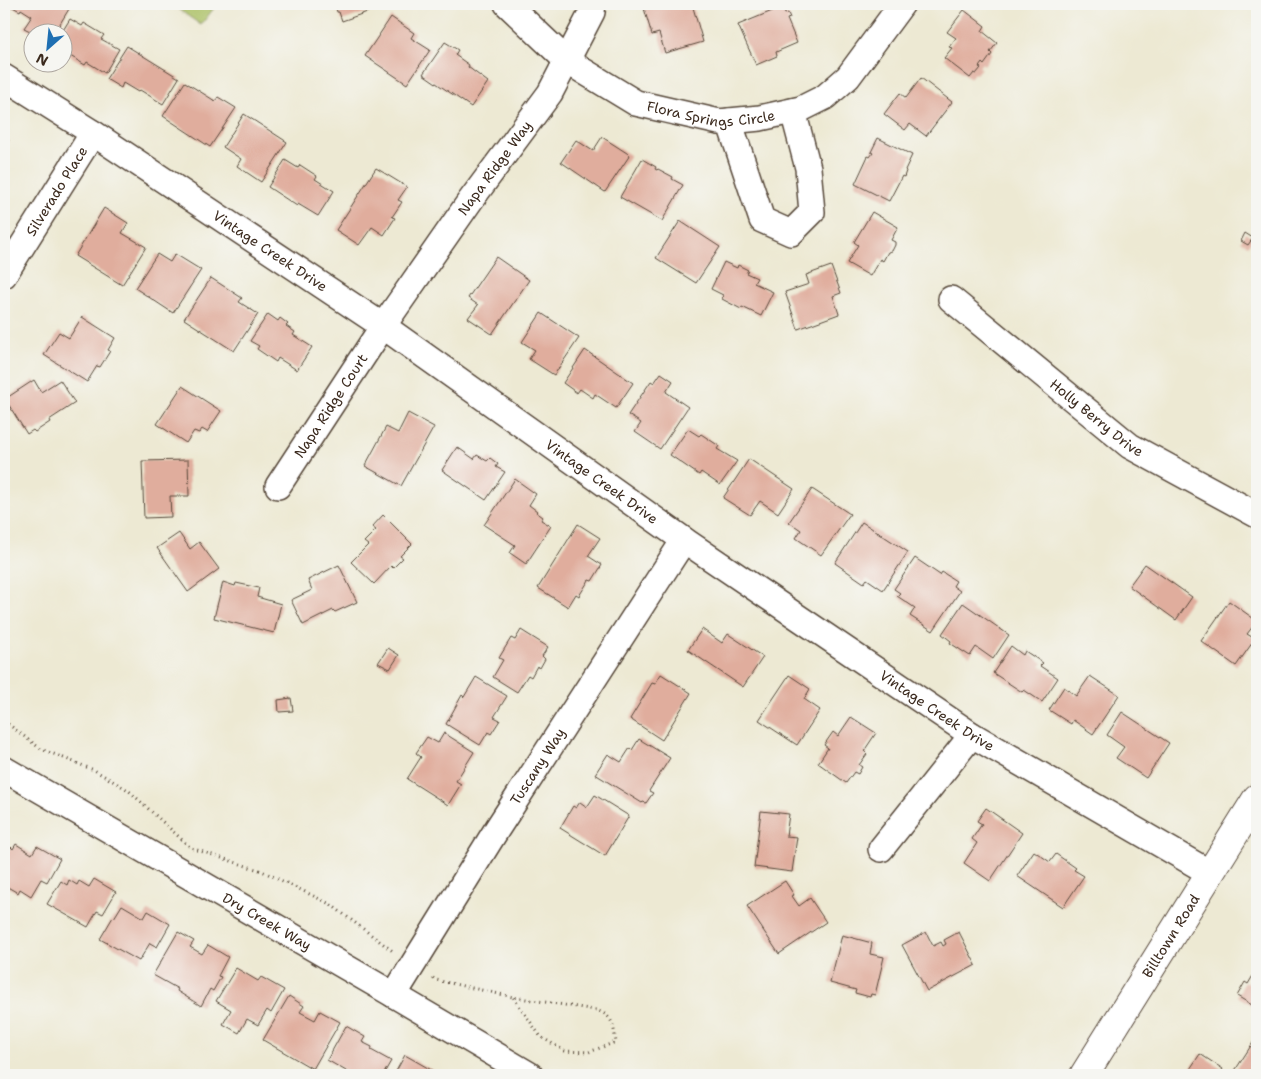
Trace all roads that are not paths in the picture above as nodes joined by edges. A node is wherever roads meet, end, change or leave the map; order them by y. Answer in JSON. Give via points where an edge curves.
{"nodes":[{"id":1,"x":507,"y":4,"type":"edge"},
{"id":2,"x":593,"y":4,"type":"edge"},
{"id":3,"x":902,"y":4,"type":"edge"},
{"id":4,"x":567,"y":61,"type":"junction"},
{"id":5,"x":4,"y":77,"type":"edge"},
{"id":6,"x":793,"y":111,"type":"junction"},
{"id":7,"x":729,"y":121,"type":"junction"},
{"id":8,"x":93,"y":133,"type":"junction"},
{"id":9,"x":4,"y":275,"type":"edge"},
{"id":10,"x":951,"y":299,"type":"dead end"},
{"id":11,"x":383,"y":326,"type":"junction"},
{"id":12,"x":278,"y":486,"type":"dead end"},
{"id":13,"x":1257,"y":515,"type":"edge"},
{"id":14,"x":684,"y":540,"type":"junction"},
{"id":15,"x":972,"y":735,"type":"junction"},
{"id":16,"x":4,"y":769,"type":"edge"},
{"id":17,"x":1257,"y":798,"type":"edge"},
{"id":18,"x":882,"y":849,"type":"dead end"},
{"id":19,"x":1210,"y":873,"type":"junction"},
{"id":20,"x":394,"y":995,"type":"junction"},
{"id":21,"x":530,"y":1075,"type":"edge"},
{"id":22,"x":1084,"y":1075,"type":"edge"}],
"edges":[{"from":1,"to":4,"type":"street","name":"Flora Springs Circle"},
{"from":2,"to":4,"type":"street","name":"Napa Ridge Way"},
{"from":3,"to":6,"type":"street","name":"Flora Springs Circle","via":[[848,77],[825,96]]},
{"from":4,"to":7,"type":"street","name":"Flora Springs Circle","via":[[636,103],[719,122]]},
{"from":4,"to":11,"type":"street","name":"Napa Ridge Way","via":[[550,93]]},
{"from":5,"to":8,"type":"street","name":"Vintage Creek Drive"},
{"from":6,"to":7,"type":"street","name":"Flora Springs Circle"},
{"from":6,"to":7,"type":"street","via":[[808,168],[812,212],[791,233],[762,220]]},
{"from":8,"to":9,"type":"street","name":"Silverado Place"},
{"from":8,"to":11,"type":"street","name":"Vintage Creek Drive"},
{"from":10,"to":13,"type":"street","name":"Holly Berry Drive","via":[[1130,446]]},
{"from":11,"to":12,"type":"street","name":"Napa Ridge Court"},
{"from":11,"to":14,"type":"street","name":"Vintage Creek Drive"},
{"from":14,"to":15,"type":"street","name":"Vintage Creek Drive"},
{"from":14,"to":20,"type":"street","name":"Tuscany Way"},
{"from":15,"to":18,"type":"street"},
{"from":15,"to":19,"type":"street","name":"Vintage Creek Drive"},
{"from":16,"to":20,"type":"street","name":"Dry Creek Way"},
{"from":17,"to":19,"type":"main road","name":"Billtown Road"},
{"from":19,"to":22,"type":"main road","name":"Billtown Road"},
{"from":20,"to":21,"type":"street","name":"Dry Creek Way"}]}
